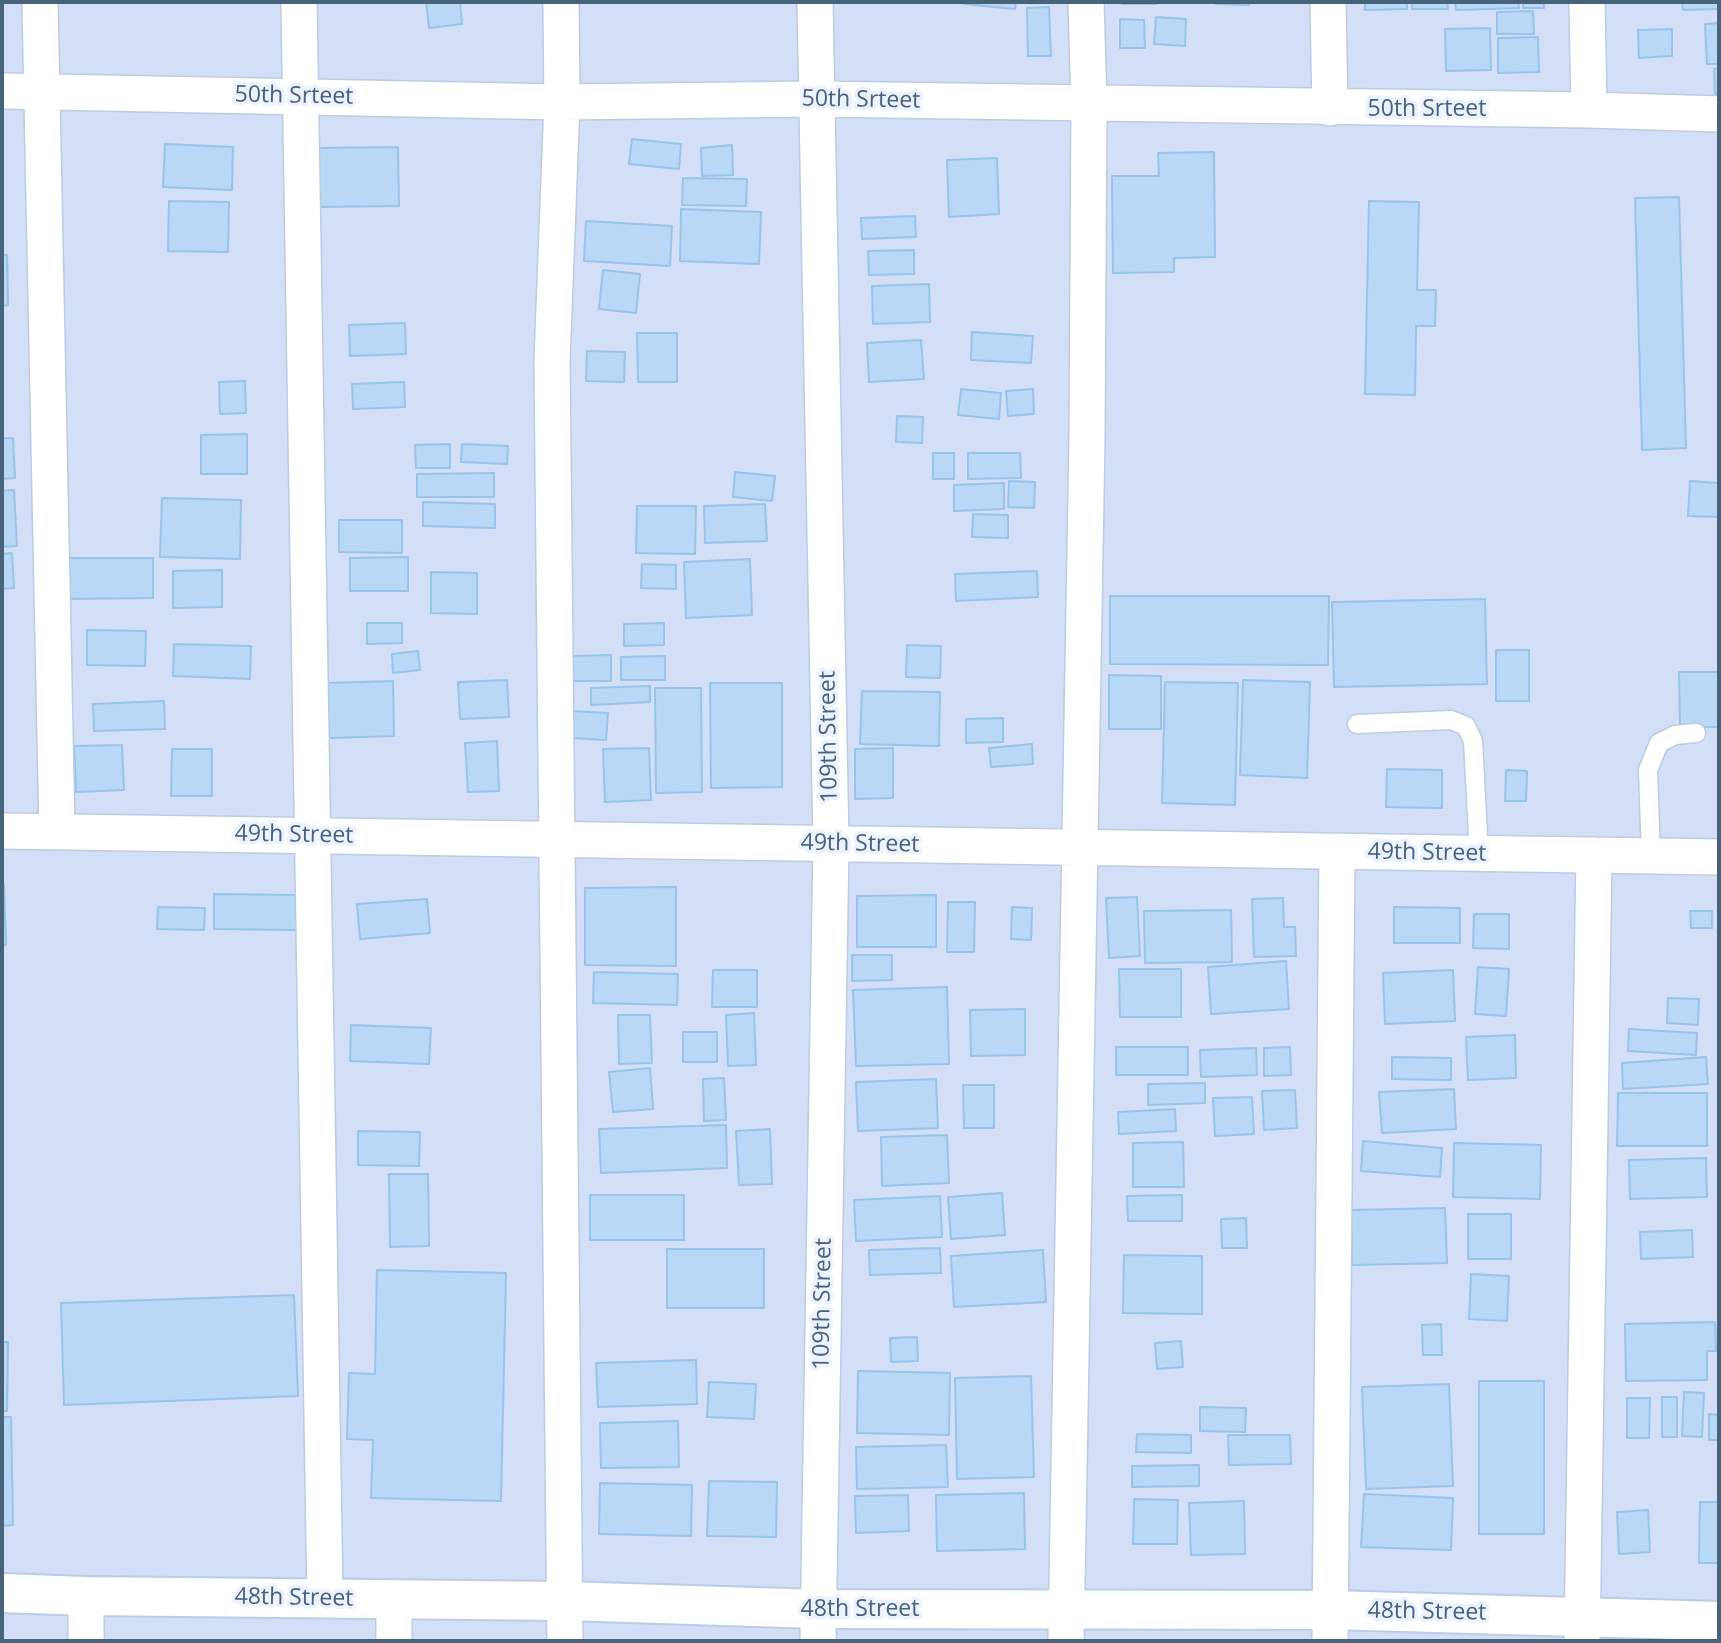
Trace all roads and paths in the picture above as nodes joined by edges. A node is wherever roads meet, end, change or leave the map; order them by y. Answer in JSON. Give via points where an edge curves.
{"nodes":[{"id":1,"x":40,"y":2,"type":"edge"},
{"id":2,"x":299,"y":2,"type":"edge"},
{"id":3,"x":561,"y":2,"type":"edge"},
{"id":4,"x":815,"y":2,"type":"edge"},
{"id":5,"x":1086,"y":2,"type":"edge"},
{"id":6,"x":1328,"y":2,"type":"edge"},
{"id":7,"x":1587,"y":2,"type":"edge"},
{"id":8,"x":2,"y":91,"type":"edge"},
{"id":9,"x":40,"y":91,"type":"junction"},
{"id":10,"x":299,"y":96,"type":"junction"},
{"id":11,"x":817,"y":99,"type":"junction"},
{"id":12,"x":562,"y":102,"type":"junction"},
{"id":13,"x":1089,"y":103,"type":"junction"},
{"id":14,"x":1330,"y":108,"type":"junction"},
{"id":15,"x":1589,"y":110,"type":"junction"},
{"id":16,"x":1719,"y":114,"type":"edge"},
{"id":17,"x":1357,"y":724,"type":"dead end"},
{"id":18,"x":1696,"y":733,"type":"dead end"},
{"id":19,"x":2,"y":831,"type":"edge"},
{"id":20,"x":57,"y":832,"type":"junction"},
{"id":21,"x":314,"y":835,"type":"junction"},
{"id":22,"x":557,"y":841,"type":"junction"},
{"id":23,"x":831,"y":843,"type":"junction"},
{"id":24,"x":1079,"y":848,"type":"junction"},
{"id":25,"x":1336,"y":852,"type":"junction"},
{"id":26,"x":1479,"y":854,"type":"junction"},
{"id":27,"x":1594,"y":855,"type":"junction"},
{"id":28,"x":1651,"y":856,"type":"junction"},
{"id":29,"x":1719,"y":857,"type":"edge"},
{"id":30,"x":2,"y":1592,"type":"edge"},
{"id":31,"x":86,"y":1596,"type":"junction"},
{"id":32,"x":325,"y":1598,"type":"junction"},
{"id":33,"x":394,"y":1600,"type":"junction"},
{"id":34,"x":565,"y":1601,"type":"junction"},
{"id":35,"x":1719,"y":1621,"type":"edge"},
{"id":36,"x":818,"y":1625,"type":"edge"},
{"id":37,"x":1066,"y":1625,"type":"edge"},
{"id":38,"x":1330,"y":1626,"type":"edge"},
{"id":39,"x":1582,"y":1628,"type":"edge"},
{"id":40,"x":86,"y":1641,"type":"edge"},
{"id":41,"x":394,"y":1641,"type":"edge"},
{"id":42,"x":565,"y":1641,"type":"edge"}],
"edges":[{"from":1,"to":9,"type":"street"},
{"from":2,"to":10,"type":"street"},
{"from":3,"to":12,"type":"street"},
{"from":4,"to":11,"type":"street","name":"109th Street"},
{"from":5,"to":13,"type":"street"},
{"from":6,"to":14,"type":"street"},
{"from":7,"to":15,"type":"street"},
{"from":8,"to":9,"type":"street","name":"50th Srteet"},
{"from":9,"to":10,"type":"street","name":"50th Srteet"},
{"from":9,"to":20,"type":"street"},
{"from":10,"to":12,"type":"street","name":"50th Srteet"},
{"from":10,"to":21,"type":"street"},
{"from":11,"to":12,"type":"street","name":"50th Srteet"},
{"from":11,"to":13,"type":"street","name":"50th Srteet"},
{"from":11,"to":23,"type":"street","name":"109th Street"},
{"from":12,"to":22,"type":"street","via":[[552,361]]},
{"from":13,"to":14,"type":"street","name":"50th Srteet"},
{"from":13,"to":24,"type":"street"},
{"from":14,"to":15,"type":"street","name":"50th Srteet"},
{"from":15,"to":16,"type":"street","name":"50th Srteet"},
{"from":17,"to":26,"type":"lane","via":[[1451,720],[1466,726],[1473,741]]},
{"from":18,"to":28,"type":"lane","via":[[1659,743],[1648,770]]},
{"from":19,"to":20,"type":"street","name":"49th Street"},
{"from":20,"to":21,"type":"street","name":"49th Street"},
{"from":21,"to":22,"type":"street","name":"49th Street"},
{"from":21,"to":32,"type":"street"},
{"from":22,"to":23,"type":"street","name":"49th Street"},
{"from":22,"to":34,"type":"street"},
{"from":23,"to":24,"type":"street","name":"49th Street"},
{"from":23,"to":36,"type":"street","name":"109th Street"},
{"from":24,"to":25,"type":"street","name":"49th Street"},
{"from":24,"to":37,"type":"street"},
{"from":25,"to":26,"type":"street","name":"49th Street"},
{"from":25,"to":38,"type":"street"},
{"from":26,"to":27,"type":"street","name":"49th Street"},
{"from":27,"to":28,"type":"street","name":"49th Street"},
{"from":27,"to":39,"type":"street"},
{"from":28,"to":29,"type":"street","name":"49th Street"},
{"from":30,"to":31,"type":"main road","name":"48th Street"},
{"from":31,"to":32,"type":"main road","name":"48th Street"},
{"from":31,"to":40,"type":"street"},
{"from":32,"to":33,"type":"main road","name":"48th Street"},
{"from":33,"to":34,"type":"main road","name":"48th Street"},
{"from":33,"to":41,"type":"street"},
{"from":34,"to":36,"type":"main road","name":"48th Street"},
{"from":34,"to":42,"type":"street"},
{"from":35,"to":39,"type":"main road","name":"48th Street"},
{"from":36,"to":37,"type":"main road","name":"48th Street"},
{"from":37,"to":38,"type":"main road","name":"48th Street"},
{"from":38,"to":39,"type":"main road","name":"48th Street"}]}
